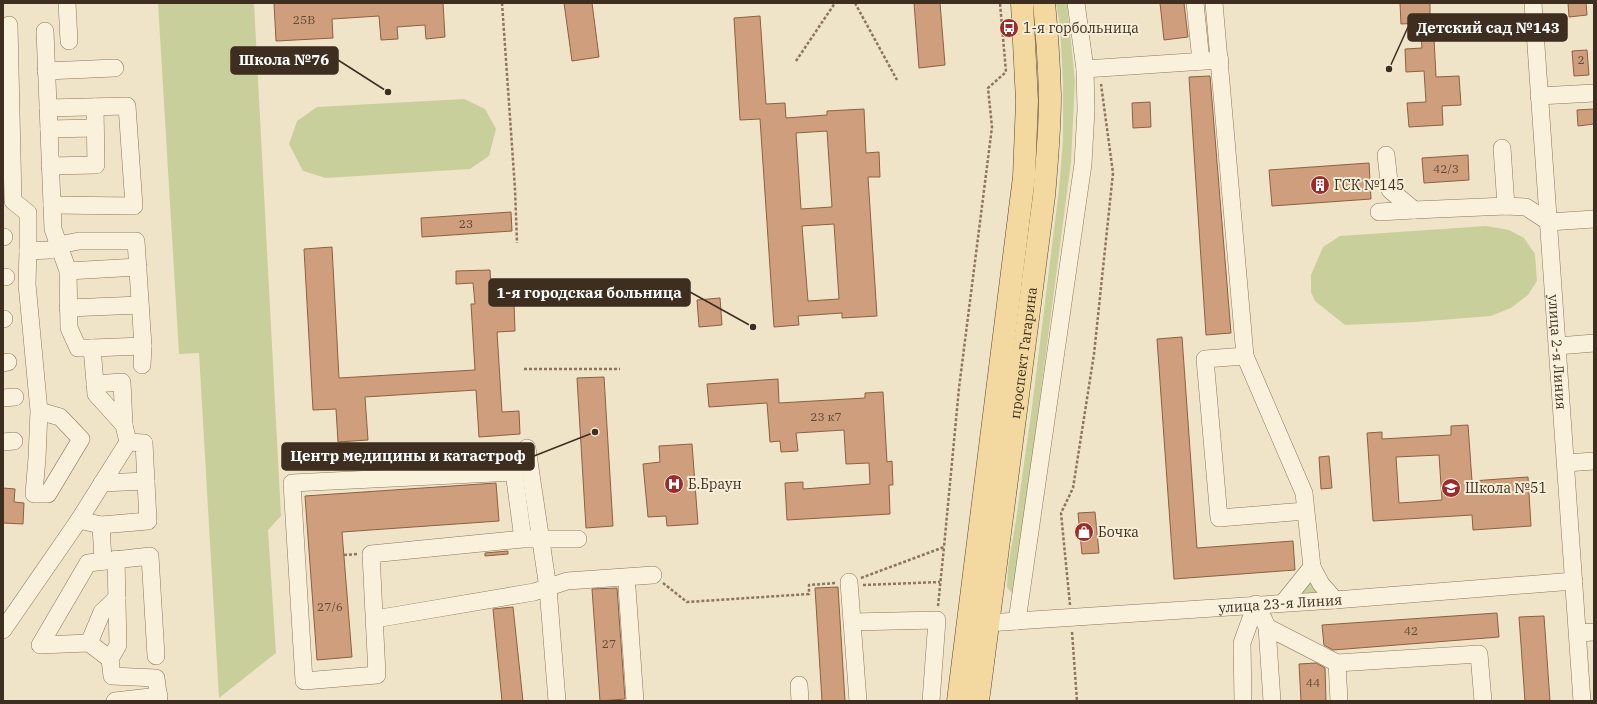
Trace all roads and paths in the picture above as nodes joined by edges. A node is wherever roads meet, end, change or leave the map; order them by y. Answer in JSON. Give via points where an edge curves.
{"nodes":[{"id":1,"x":67,"y":3,"type":"edge"},
{"id":2,"x":502,"y":3,"type":"edge"},
{"id":3,"x":835,"y":3,"type":"edge"},
{"id":4,"x":855,"y":3,"type":"edge"},
{"id":5,"x":1000,"y":3,"type":"edge"},
{"id":6,"x":1022,"y":3,"type":"edge"},
{"id":7,"x":1044,"y":3,"type":"edge"},
{"id":8,"x":1076,"y":3,"type":"edge"},
{"id":9,"x":1195,"y":3,"type":"edge"},
{"id":10,"x":1214,"y":3,"type":"edge"},
{"id":11,"x":1533,"y":3,"type":"edge"},
{"id":12,"x":9,"y":25,"type":"dead end"},
{"id":13,"x":44,"y":31,"type":"dead end"},
{"id":14,"x":69,"y":40,"type":"dead end"},
{"id":15,"x":1220,"y":60,"type":"junction"},
{"id":16,"x":796,"y":61,"type":"dead end"},
{"id":17,"x":1201,"y":61,"type":"junction"},
{"id":18,"x":115,"y":68,"type":"dead end"},
{"id":19,"x":1092,"y":69,"type":"junction"},
{"id":20,"x":46,"y":71,"type":"junction"},
{"id":21,"x":897,"y":80,"type":"dead end"},
{"id":22,"x":1594,"y":93,"type":"edge"},
{"id":23,"x":1539,"y":96,"type":"junction"},
{"id":24,"x":95,"y":107,"type":"junction"},
{"id":25,"x":48,"y":108,"type":"junction"},
{"id":26,"x":95,"y":128,"type":"junction"},
{"id":27,"x":49,"y":129,"type":"junction"},
{"id":28,"x":1502,"y":148,"type":"dead end"},
{"id":29,"x":1386,"y":155,"type":"dead end"},
{"id":30,"x":50,"y":166,"type":"junction"},
{"id":31,"x":52,"y":205,"type":"junction"},
{"id":32,"x":1506,"y":206,"type":"junction"},
{"id":33,"x":1414,"y":210,"type":"junction"},
{"id":34,"x":1379,"y":212,"type":"dead end"},
{"id":35,"x":1594,"y":219,"type":"edge"},
{"id":36,"x":1549,"y":222,"type":"junction"},
{"id":37,"x":517,"y":243,"type":"dead end"},
{"id":38,"x":59,"y":246,"type":"junction"},
{"id":39,"x":28,"y":251,"type":"junction"},
{"id":40,"x":138,"y":268,"type":"junction"},
{"id":41,"x":68,"y":271,"type":"junction"},
{"id":42,"x":140,"y":305,"type":"junction"},
{"id":43,"x":68,"y":308,"type":"junction"},
{"id":44,"x":1594,"y":343,"type":"edge"},
{"id":45,"x":143,"y":346,"type":"junction"},
{"id":46,"x":1558,"y":346,"type":"junction"},
{"id":47,"x":92,"y":348,"type":"junction"},
{"id":48,"x":1245,"y":356,"type":"junction"},
{"id":49,"x":142,"y":365,"type":"dead end"},
{"id":50,"x":524,"y":369,"type":"dead end"},
{"id":51,"x":620,"y":369,"type":"dead end"},
{"id":52,"x":95,"y":384,"type":"junction"},
{"id":53,"x":39,"y":411,"type":"junction"},
{"id":54,"x":124,"y":425,"type":"junction"},
{"id":55,"x":128,"y":442,"type":"junction"},
{"id":56,"x":527,"y":448,"type":"dead end"},
{"id":57,"x":37,"y":458,"type":"junction"},
{"id":58,"x":1594,"y":461,"type":"edge"},
{"id":59,"x":1566,"y":463,"type":"junction"},
{"id":60,"x":66,"y":464,"type":"junction"},
{"id":61,"x":146,"y":480,"type":"junction"},
{"id":62,"x":102,"y":483,"type":"junction"},
{"id":63,"x":1305,"y":511,"type":"junction"},
{"id":64,"x":79,"y":520,"type":"junction"},
{"id":65,"x":101,"y":525,"type":"junction"},
{"id":66,"x":523,"y":539,"type":"junction"},
{"id":67,"x":540,"y":539,"type":"junction"},
{"id":68,"x":578,"y":539,"type":"dead end"},
{"id":69,"x":944,"y":546,"type":"junction"},
{"id":70,"x":110,"y":560,"type":"junction"},
{"id":71,"x":1312,"y":567,"type":"junction"},
{"id":72,"x":654,"y":575,"type":"joint"},
{"id":73,"x":1574,"y":581,"type":"junction"},
{"id":74,"x":849,"y":582,"type":"junction"},
{"id":75,"x":940,"y":582,"type":"junction"},
{"id":76,"x":548,"y":588,"type":"junction"},
{"id":77,"x":627,"y":588,"type":"dead end"},
{"id":78,"x":117,"y":598,"type":"junction"},
{"id":79,"x":1335,"y":600,"type":"junction"},
{"id":80,"x":1283,"y":603,"type":"junction"},
{"id":81,"x":1256,"y":604,"type":"junction"},
{"id":82,"x":1071,"y":617,"type":"junction"},
{"id":83,"x":375,"y":619,"type":"junction"},
{"id":84,"x":937,"y":620,"type":"junction"},
{"id":85,"x":1017,"y":621,"type":"junction"},
{"id":86,"x":853,"y":622,"type":"junction"},
{"id":87,"x":987,"y":623,"type":"junction"},
{"id":88,"x":1267,"y":627,"type":"junction"},
{"id":89,"x":3,"y":630,"type":"edge"},
{"id":90,"x":1586,"y":632,"type":"edge"},
{"id":91,"x":89,"y":643,"type":"junction"},
{"id":92,"x":156,"y":656,"type":"dead end"},
{"id":93,"x":110,"y":659,"type":"junction"},
{"id":94,"x":1337,"y":663,"type":"junction"},
{"id":95,"x":1586,"y":695,"type":"edge"},
{"id":96,"x":159,"y":699,"type":"edge"},
{"id":97,"x":115,"y":701,"type":"edge"},
{"id":98,"x":557,"y":701,"type":"edge"},
{"id":99,"x":635,"y":701,"type":"edge"},
{"id":100,"x":858,"y":701,"type":"edge"},
{"id":101,"x":931,"y":701,"type":"edge"},
{"id":102,"x":958,"y":701,"type":"edge"},
{"id":103,"x":978,"y":701,"type":"edge"},
{"id":104,"x":1077,"y":701,"type":"edge"},
{"id":105,"x":1244,"y":701,"type":"edge"},
{"id":106,"x":1272,"y":701,"type":"edge"},
{"id":107,"x":1339,"y":701,"type":"edge"},
{"id":108,"x":1482,"y":701,"type":"edge"}],
"edges":[{"from":1,"to":14,"type":"street"},
{"from":2,"to":37,"type":"path"},
{"from":3,"to":16,"type":"path"},
{"from":4,"to":21,"type":"path"},
{"from":5,"to":69,"type":"path","via":[[1006,72],[988,88],[992,127],[959,388]]},
{"from":6,"to":102,"type":"main road","name":"проспект Гагарина","via":[[1028,101],[1024,177]]},
{"from":7,"to":87,"type":"main road","name":"проспект Гагарина","via":[[1050,96],[1047,160]]},
{"from":8,"to":19,"type":"street"},
{"from":9,"to":17,"type":"street"},
{"from":10,"to":15,"type":"street"},
{"from":11,"to":23,"type":"street","name":"улица 2-я Линия"},
{"from":12,"to":39,"type":"street","via":[[13,201],[28,213]]},
{"from":13,"to":20,"type":"street"},
{"from":15,"to":17,"type":"street"},
{"from":15,"to":48,"type":"street"},
{"from":17,"to":19,"type":"street"},
{"from":18,"to":20,"type":"street"},
{"from":19,"to":82,"type":"path","via":[[1113,172],[1093,362],[1073,488],[1061,513]]},
{"from":19,"to":85,"type":"street","via":[[1086,110],[1083,164]]},
{"from":20,"to":25,"type":"street"},
{"from":22,"to":23,"type":"street"},
{"from":23,"to":36,"type":"street","name":"улица 2-я Линия"},
{"from":24,"to":25,"type":"street"},
{"from":24,"to":26,"type":"street"},
{"from":24,"to":31,"type":"street","via":[[127,106],[134,206]]},
{"from":25,"to":27,"type":"street"},
{"from":26,"to":27,"type":"street"},
{"from":26,"to":30,"type":"street","via":[[96,165]]},
{"from":27,"to":30,"type":"street"},
{"from":28,"to":32,"type":"street"},
{"from":29,"to":33,"type":"street","via":[[1390,190]]},
{"from":30,"to":31,"type":"street"},
{"from":31,"to":38,"type":"street","via":[[53,229]]},
{"from":32,"to":33,"type":"street"},
{"from":32,"to":36,"type":"street","via":[[1526,208]]},
{"from":33,"to":34,"type":"street"},
{"from":35,"to":36,"type":"street"},
{"from":36,"to":46,"type":"street","name":"улица 2-я Линия"},
{"from":38,"to":39,"type":"street","via":[[50,250]]},
{"from":38,"to":40,"type":"street","via":[[79,241],[136,241]]},
{"from":38,"to":41,"type":"street"},
{"from":39,"to":53,"type":"street","via":[[27,284]]},
{"from":40,"to":41,"type":"street"},
{"from":40,"to":42,"type":"street"},
{"from":41,"to":43,"type":"street"},
{"from":42,"to":43,"type":"street"},
{"from":42,"to":45,"type":"street"},
{"from":43,"to":47,"type":"street","via":[[69,328],[78,348]]},
{"from":44,"to":46,"type":"street"},
{"from":45,"to":47,"type":"street"},
{"from":45,"to":49,"type":"street"},
{"from":46,"to":59,"type":"street","name":"улица 2-я Линия"},
{"from":47,"to":52,"type":"street"},
{"from":48,"to":63,"type":"street","via":[[1304,493]]},
{"from":48,"to":63,"type":"street","via":[[1205,359],[1219,518]]},
{"from":50,"to":51,"type":"path"},
{"from":52,"to":54,"type":"street","via":[[96,394]]},
{"from":52,"to":54,"type":"street","via":[[122,382]]},
{"from":53,"to":57,"type":"street"},
{"from":53,"to":60,"type":"street","via":[[60,417],[81,439]]},
{"from":54,"to":55,"type":"street"},
{"from":55,"to":61,"type":"street","via":[[144,443]]},
{"from":55,"to":62,"type":"street"},
{"from":56,"to":67,"type":"street"},
{"from":57,"to":60,"type":"street"},
{"from":57,"to":60,"type":"street","via":[[34,494],[48,494]]},
{"from":58,"to":59,"type":"street"},
{"from":59,"to":73,"type":"street","name":"улица 2-я Линия"},
{"from":61,"to":62,"type":"street"},
{"from":61,"to":65,"type":"street","via":[[148,521]]},
{"from":62,"to":64,"type":"street"},
{"from":63,"to":71,"type":"street"},
{"from":64,"to":65,"type":"street"},
{"from":64,"to":89,"type":"street"},
{"from":65,"to":70,"type":"street"},
{"from":66,"to":67,"type":"street"},
{"from":66,"to":83,"type":"street","via":[[371,554]]},
{"from":66,"to":83,"type":"street","via":[[514,472],[292,483],[304,680],[377,675]]},
{"from":67,"to":68,"type":"street"},
{"from":67,"to":76,"type":"street"},
{"from":69,"to":74,"type":"path"},
{"from":69,"to":75,"type":"path"},
{"from":70,"to":78,"type":"street"},
{"from":70,"to":91,"type":"street","via":[[88,563],[40,645]]},
{"from":70,"to":92,"type":"street","via":[[150,556]]},
{"from":71,"to":79,"type":"street","via":[[1321,584]]},
{"from":71,"to":80,"type":"street"},
{"from":72,"to":74,"type":"path","via":[[687,602],[809,594],[809,585]]},
{"from":72,"to":76,"type":"street","via":[[567,581]]},
{"from":73,"to":79,"type":"street","name":"улица 23-я Линия"},
{"from":73,"to":90,"type":"street","name":"улица 2-я Линия"},
{"from":74,"to":75,"type":"path","via":[[862,585]]},
{"from":74,"to":86,"type":"street"},
{"from":75,"to":84,"type":"path"},
{"from":76,"to":83,"type":"street"},
{"from":76,"to":98,"type":"street"},
{"from":77,"to":99,"type":"street"},
{"from":78,"to":91,"type":"street","via":[[102,612]]},
{"from":78,"to":93,"type":"street","via":[[118,645]]},
{"from":79,"to":80,"type":"street","name":"улица 23-я Линия"},
{"from":80,"to":81,"type":"street","name":"улица 23-я Линия"},
{"from":81,"to":82,"type":"street","name":"улица 23-я Линия"},
{"from":81,"to":88,"type":"street"},
{"from":81,"to":105,"type":"street","via":[[1242,643]]},
{"from":82,"to":85,"type":"street","name":"улица 23-я Линия"},
{"from":82,"to":104,"type":"path"},
{"from":84,"to":86,"type":"street"},
{"from":84,"to":101,"type":"street"},
{"from":85,"to":87,"type":"street","name":"улица 23-я Линия"},
{"from":86,"to":100,"type":"street"},
{"from":87,"to":103,"type":"main road","name":"проспект Гагарина"},
{"from":88,"to":94,"type":"street"},
{"from":88,"to":106,"type":"street"},
{"from":90,"to":95,"type":"street","name":"улица 2-я Линия"},
{"from":91,"to":93,"type":"street"},
{"from":93,"to":96,"type":"street","via":[[112,676],[156,678]]},
{"from":94,"to":107,"type":"street"},
{"from":94,"to":108,"type":"street","via":[[1479,654]]},
{"from":96,"to":97,"type":"street"}]}
